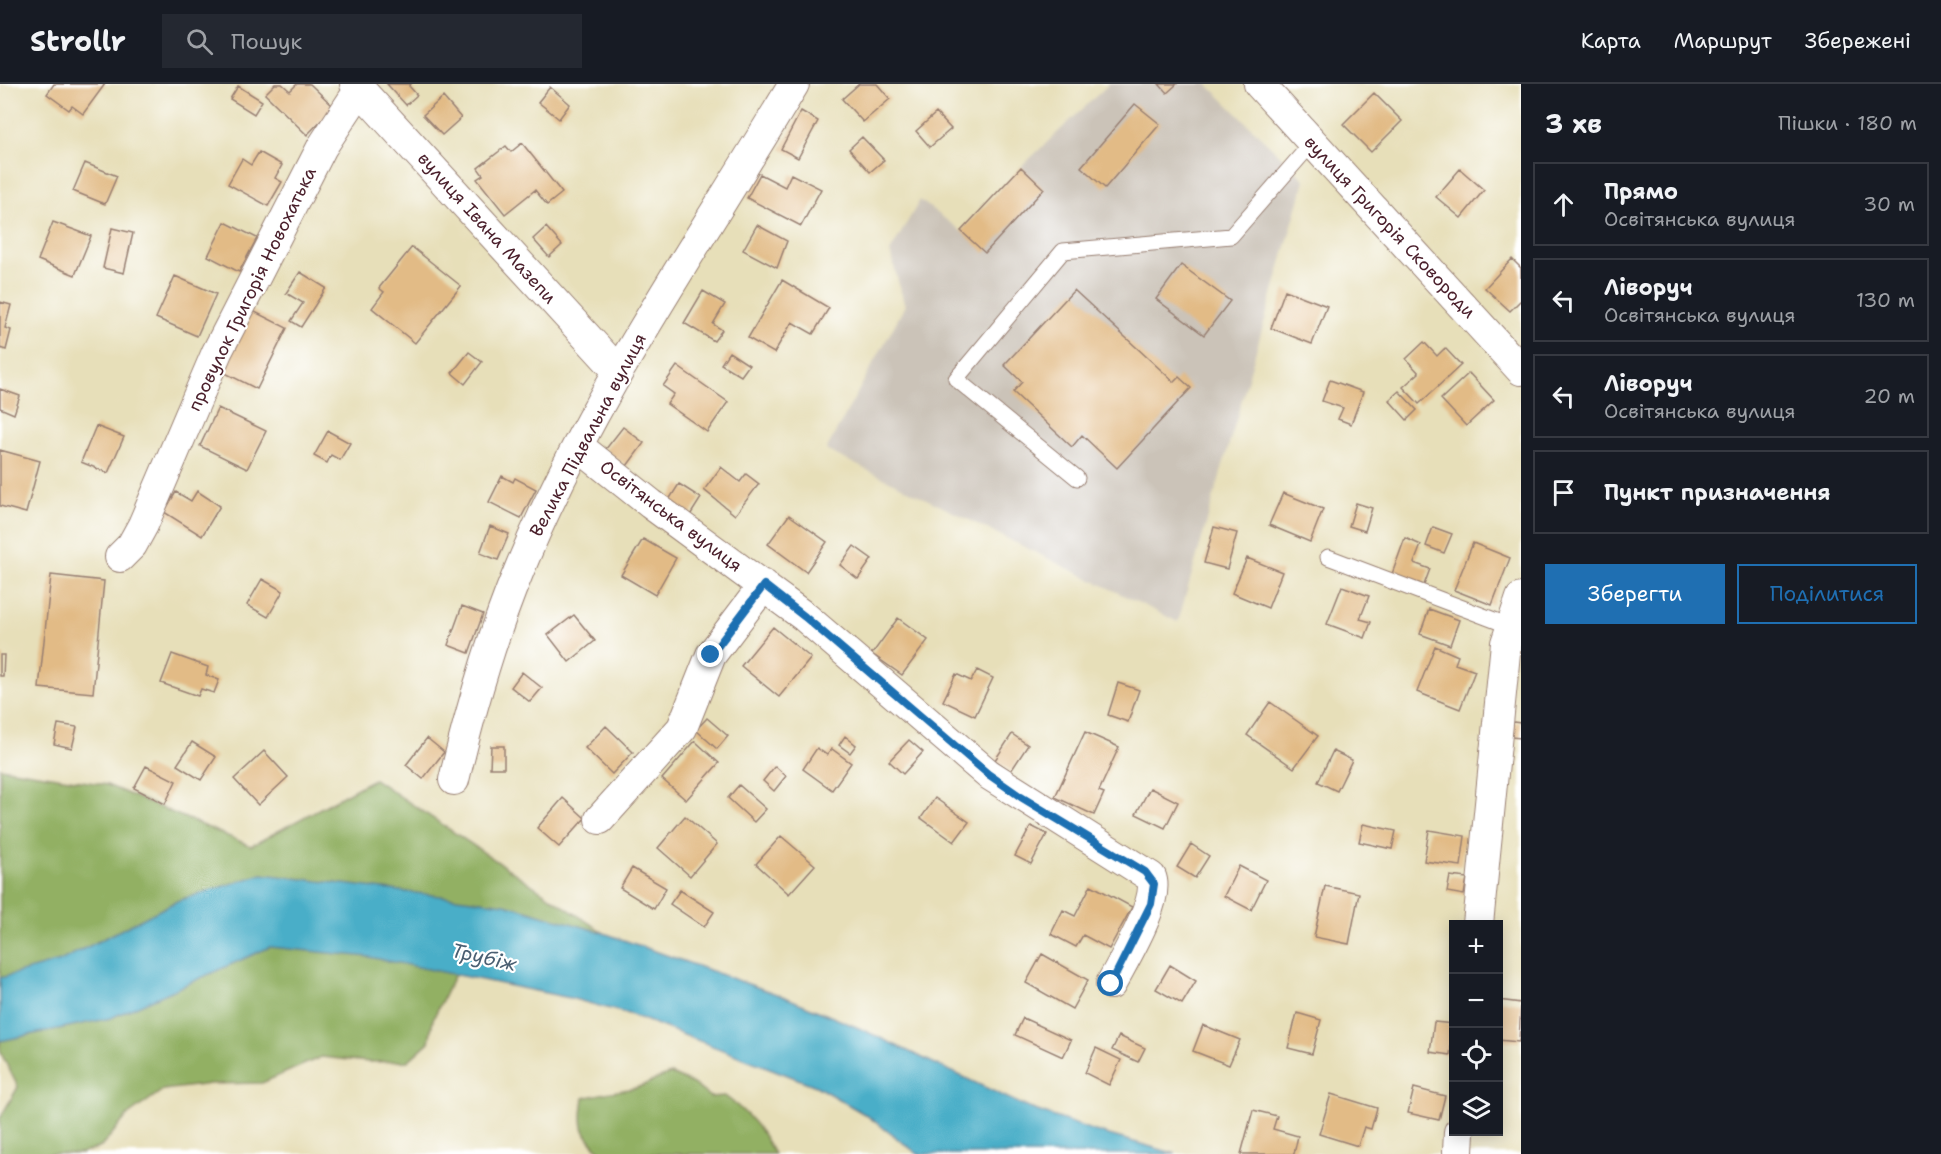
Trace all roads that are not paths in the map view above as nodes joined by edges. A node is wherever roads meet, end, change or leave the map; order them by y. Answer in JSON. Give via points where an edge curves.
{"nodes":[{"id":1,"x":794,"y":84,"type":"edge"},
{"id":2,"x":1259,"y":84,"type":"edge"},
{"id":3,"x":358,"y":86,"type":"edge"},
{"id":4,"x":1312,"y":143,"type":"junction"},
{"id":5,"x":1521,"y":370,"type":"edge"},
{"id":6,"x":618,"y":372,"type":"junction"},
{"id":7,"x":578,"y":446,"type":"junction"},
{"id":8,"x":1077,"y":478,"type":"dead end"},
{"id":9,"x":120,"y":557,"type":"dead end"},
{"id":10,"x":1328,"y":557,"type":"dead end"},
{"id":11,"x":764,"y":585,"type":"junction"},
{"id":12,"x":1521,"y":598,"type":"edge"},
{"id":13,"x":1510,"y":626,"type":"junction"},
{"id":14,"x":454,"y":780,"type":"dead end"},
{"id":15,"x":600,"y":819,"type":"dead end"},
{"id":16,"x":1478,"y":920,"type":"edge"},
{"id":17,"x":1111,"y":984,"type":"dead end"}],
"edges":[{"from":1,"to":6,"type":"street","name":"Велика Підвальна вулиця"},
{"from":2,"to":4,"type":"street","name":"вулиця Григорія Сковороди"},
{"from":3,"to":6,"type":"street","name":"вулиця Івана Мазепи"},
{"from":3,"to":9,"type":"street","name":"провулок Григорія Новохатька","via":[[226,333],[143,525]]},
{"from":4,"to":5,"type":"street","name":"вулиця Григорія Сковороди"},
{"from":4,"to":8,"type":"lane","via":[[1231,236],[1063,250],[956,380]]},
{"from":6,"to":7,"type":"street","name":"Велика Підвальна вулиця"},
{"from":7,"to":11,"type":"street","name":"Освітянська вулиця"},
{"from":7,"to":14,"type":"street","name":"Велика Підвальна вулиця","via":[[500,618]]},
{"from":10,"to":13,"type":"lane"},
{"from":11,"to":15,"type":"street","via":[[711,655],[682,728]]},
{"from":11,"to":17,"type":"street","name":"Освітянська вулиця","via":[[988,774],[1151,877],[1151,904]]},
{"from":12,"to":13,"type":"street"},
{"from":13,"to":16,"type":"street"}]}
